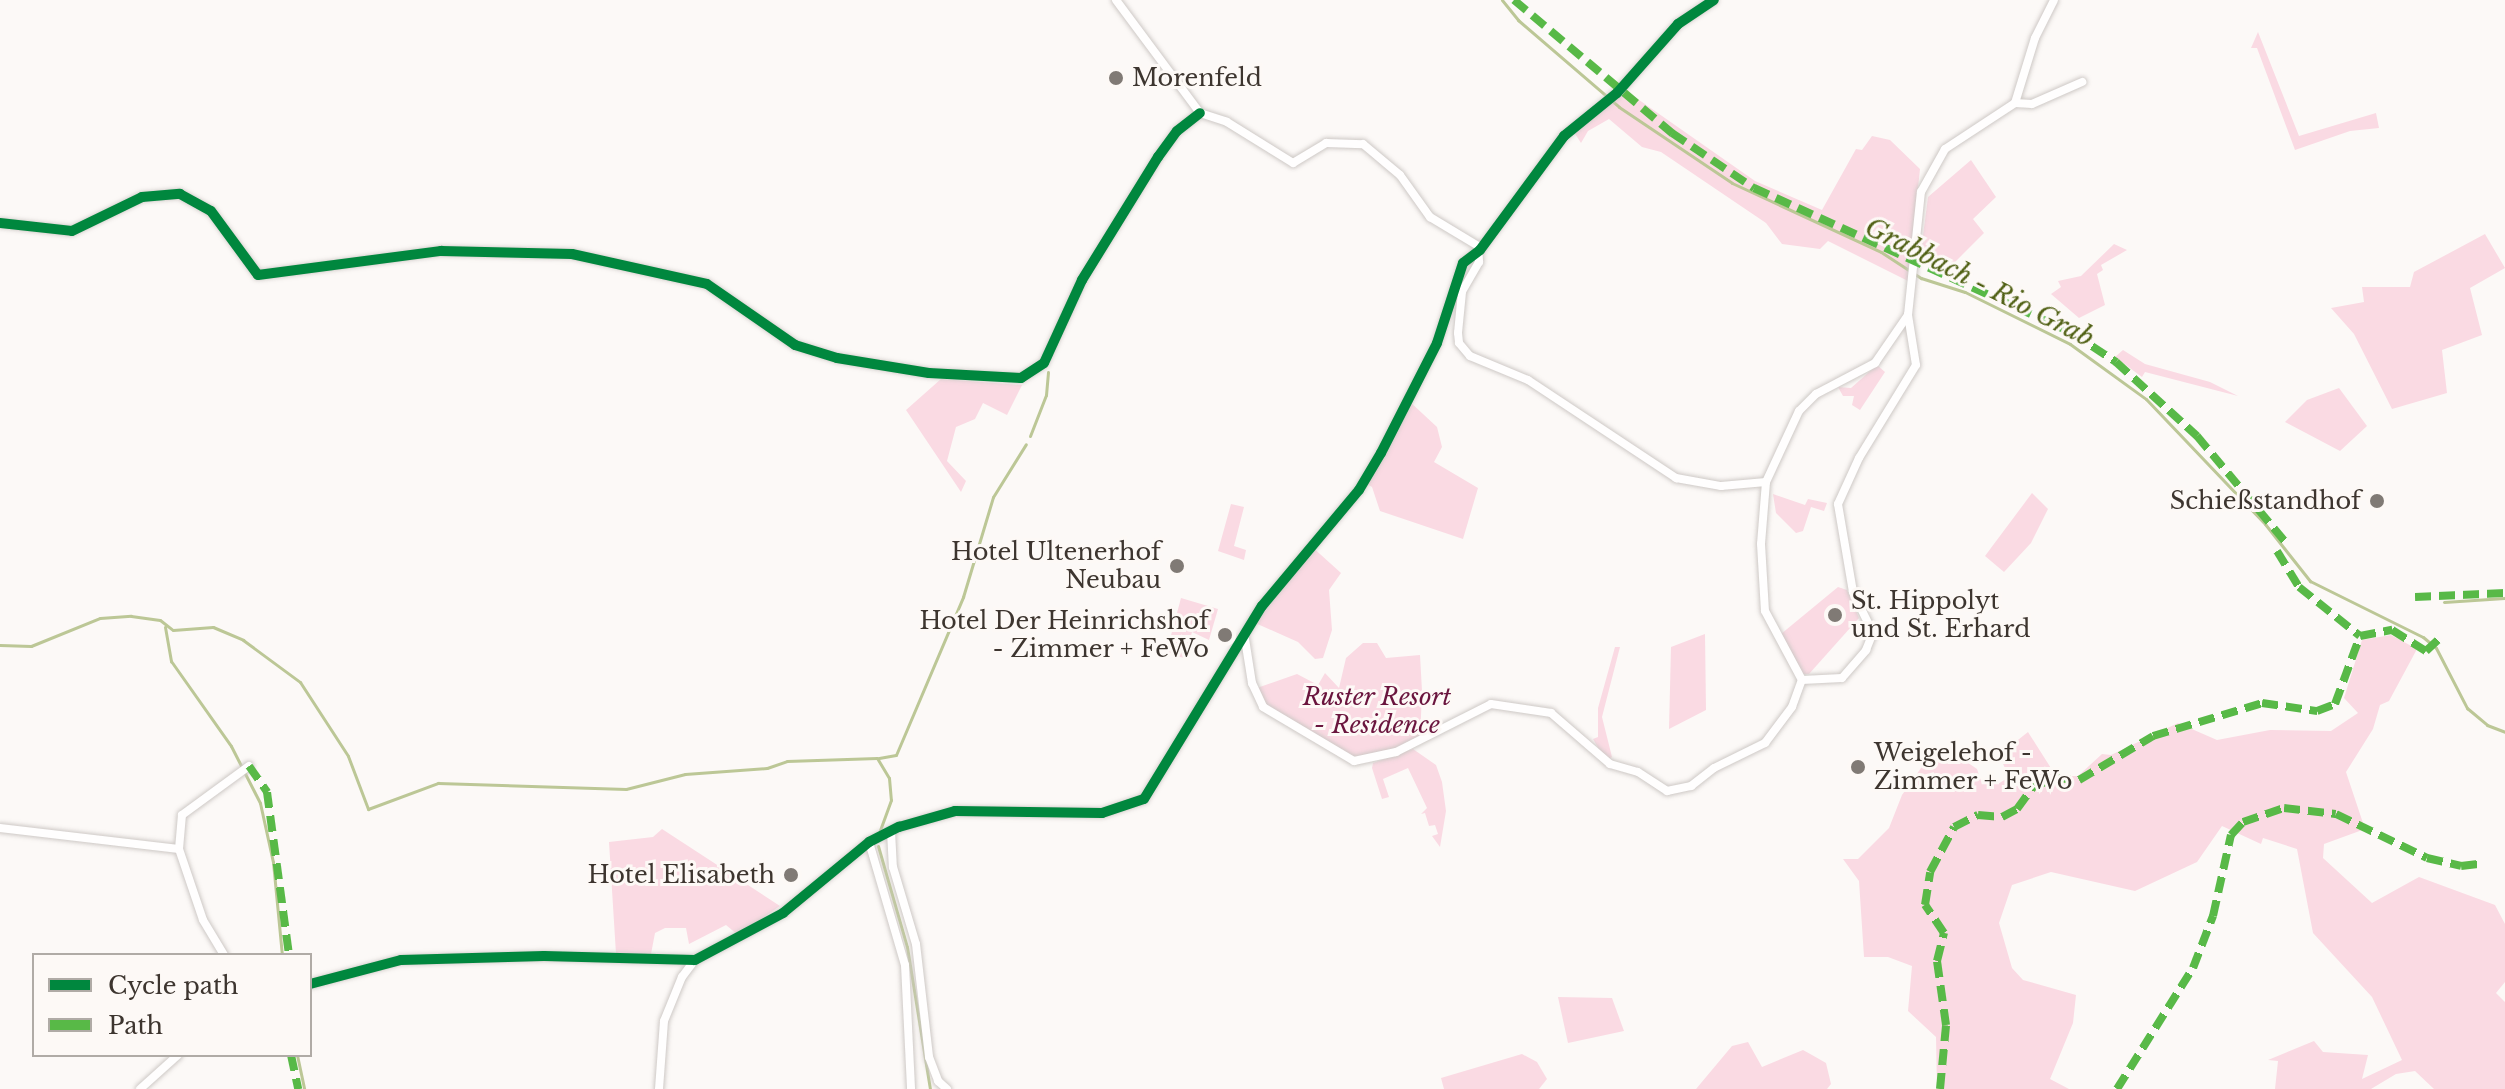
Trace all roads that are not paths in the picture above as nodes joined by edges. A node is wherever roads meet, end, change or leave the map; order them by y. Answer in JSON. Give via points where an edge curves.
{"nodes":[{"id":1,"x":1116,"y":0,"type":"edge"},
{"id":2,"x":1714,"y":0,"type":"edge"},
{"id":3,"x":2054,"y":0,"type":"edge"},
{"id":4,"x":2082,"y":82,"type":"dead end"},
{"id":5,"x":2015,"y":103,"type":"junction"},
{"id":6,"x":1200,"y":113,"type":"junction"},
{"id":7,"x":0,"y":223,"type":"edge"},
{"id":8,"x":1480,"y":250,"type":"junction"},
{"id":9,"x":1908,"y":315,"type":"junction"},
{"id":10,"x":1766,"y":482,"type":"junction"},
{"id":11,"x":1245,"y":638,"type":"junction"},
{"id":12,"x":1802,"y":680,"type":"junction"},
{"id":13,"x":249,"y":766,"type":"dead end"},
{"id":14,"x":0,"y":828,"type":"edge"},
{"id":15,"x":891,"y":831,"type":"junction"},
{"id":16,"x":869,"y":842,"type":"junction"},
{"id":17,"x":179,"y":849,"type":"junction"},
{"id":18,"x":223,"y":953,"type":"edge"},
{"id":19,"x":695,"y":960,"type":"junction"},
{"id":20,"x":312,"y":983,"type":"edge"},
{"id":21,"x":176,"y":1057,"type":"edge"},
{"id":22,"x":140,"y":1089,"type":"edge"},
{"id":23,"x":659,"y":1089,"type":"edge"},
{"id":24,"x":911,"y":1089,"type":"edge"},
{"id":25,"x":947,"y":1089,"type":"edge"}],
"edges":[{"from":1,"to":6,"type":"street"},
{"from":2,"to":8,"type":"street","via":[[1678,24],[1617,93],[1556,144]]},
{"from":3,"to":5,"type":"street","via":[[2035,38]]},
{"from":4,"to":5,"type":"street","via":[[2030,104]]},
{"from":5,"to":9,"type":"street","via":[[1971,127],[1932,164],[1921,192]]},
{"from":6,"to":7,"type":"street","via":[[1177,131],[1143,182],[1082,280],[1044,363],[1021,378],[929,373],[837,358],[795,345],[707,284],[572,254],[441,251],[258,275],[211,211],[180,194],[142,197],[72,231]]},
{"from":6,"to":8,"type":"street","via":[[1227,122],[1293,163],[1326,143],[1363,144],[1400,176],[1430,217]]},
{"from":8,"to":10,"type":"street","via":[[1462,292],[1458,333],[1470,356],[1528,380],[1676,478],[1721,486]]},
{"from":8,"to":11,"type":"street","via":[[1463,263],[1437,343],[1359,490],[1285,573]]},
{"from":9,"to":10,"type":"street","via":[[1875,363],[1816,394],[1799,411]]},
{"from":9,"to":12,"type":"street","via":[[1917,347],[1914,372],[1863,451],[1838,504],[1853,592],[1873,633],[1846,676]]},
{"from":10,"to":12,"type":"street","via":[[1761,544],[1765,611]]},
{"from":11,"to":12,"type":"street","via":[[1252,683],[1263,707],[1354,761],[1396,752],[1491,704],[1517,705],[1558,717],[1577,740],[1610,764],[1638,772],[1667,791],[1691,786],[1714,768],[1765,743],[1792,707]]},
{"from":11,"to":15,"type":"street","via":[[1140,801],[1102,813],[955,811]]},
{"from":13,"to":17,"type":"street","via":[[182,815]]},
{"from":14,"to":17,"type":"street"},
{"from":15,"to":16,"type":"street"},
{"from":15,"to":25,"type":"street","via":[[893,867],[916,944],[929,1057]]},
{"from":16,"to":19,"type":"street","via":[[783,913]]},
{"from":16,"to":24,"type":"street","via":[[905,965]]},
{"from":17,"to":18,"type":"street","via":[[203,920]]},
{"from":19,"to":20,"type":"street","via":[[401,960]]},
{"from":19,"to":23,"type":"street","via":[[664,1021]]},
{"from":21,"to":22,"type":"street"}]}
